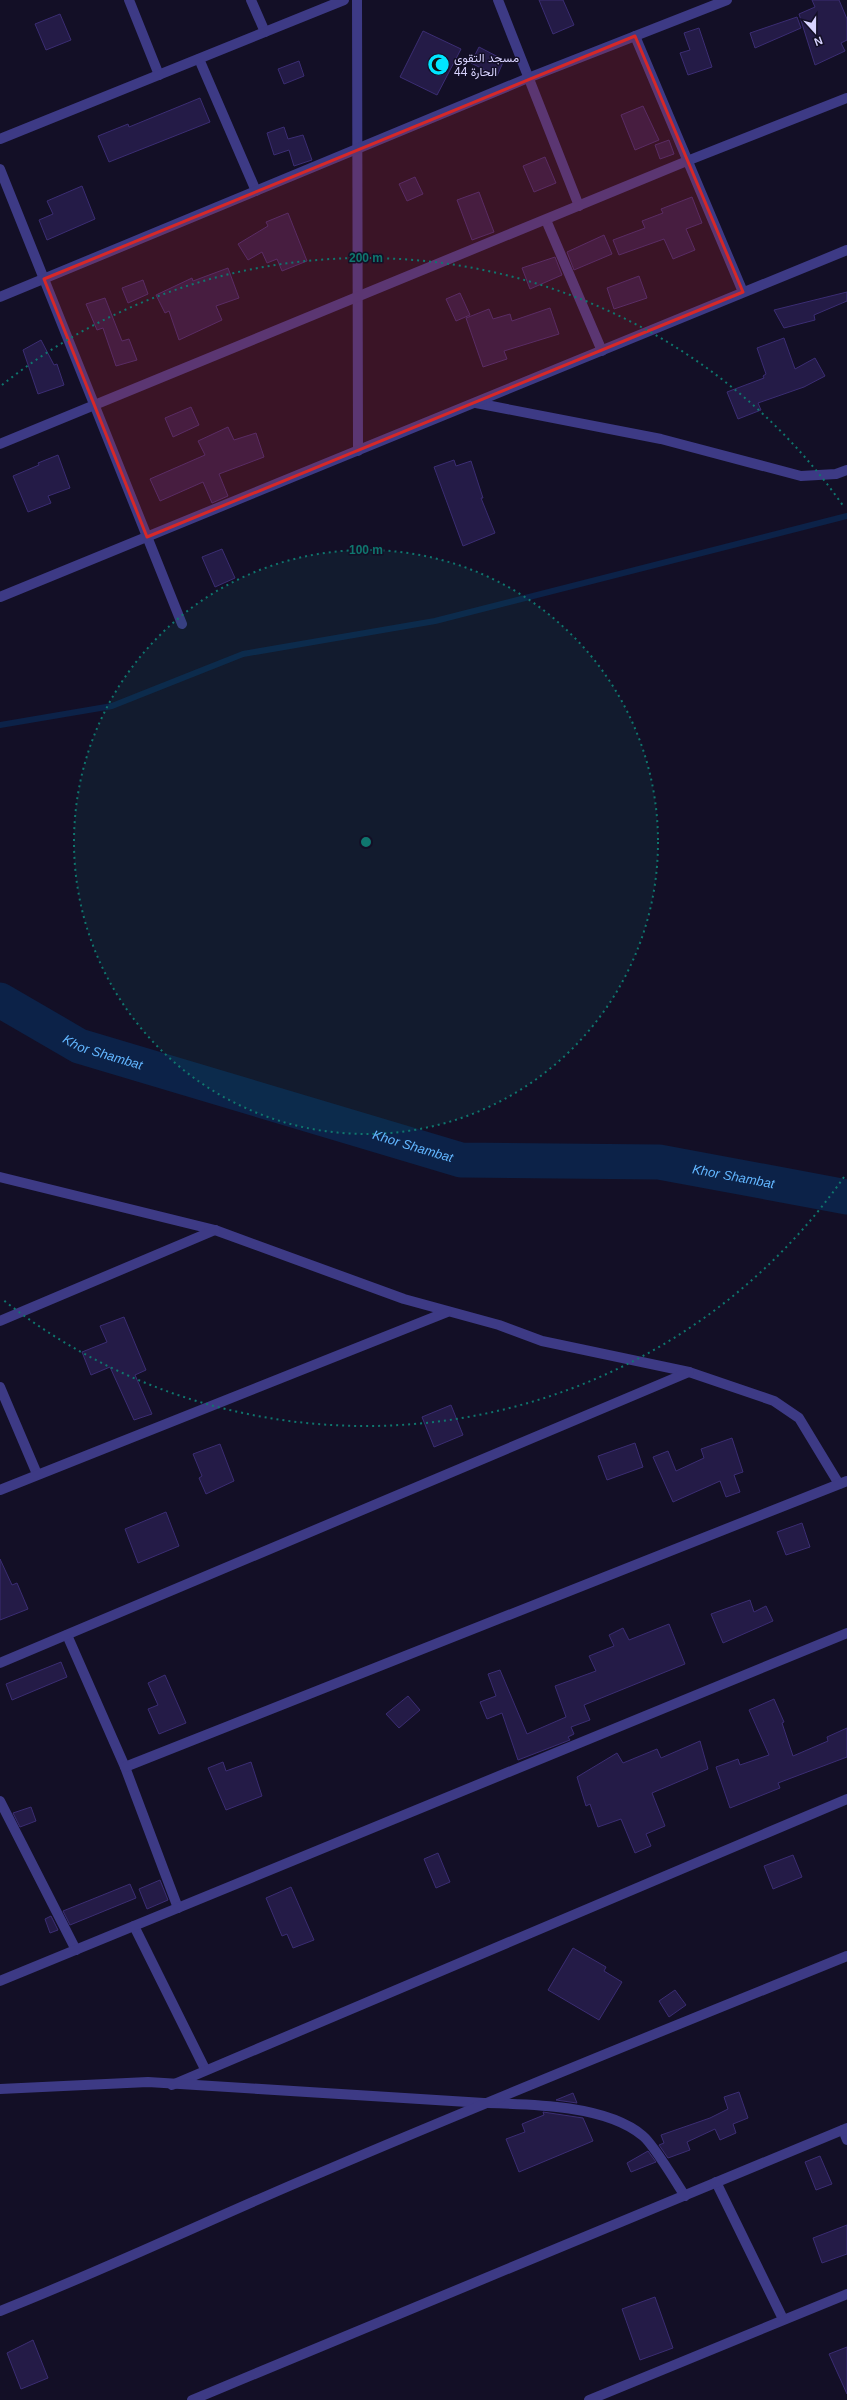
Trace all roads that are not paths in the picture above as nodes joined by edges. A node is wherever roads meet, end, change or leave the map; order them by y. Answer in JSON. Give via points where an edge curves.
{"nodes":[{"id":1,"x":128,"y":0,"type":"edge"},
{"id":2,"x":251,"y":0,"type":"edge"},
{"id":3,"x":344,"y":0,"type":"edge"},
{"id":4,"x":357,"y":0,"type":"edge"},
{"id":5,"x":498,"y":0,"type":"edge"},
{"id":6,"x":727,"y":0,"type":"edge"},
{"id":7,"x":265,"y":32,"type":"junction"},
{"id":8,"x":635,"y":36,"type":"junction"},
{"id":9,"x":199,"y":58,"type":"junction"},
{"id":10,"x":159,"y":75,"type":"junction"},
{"id":11,"x":528,"y":78,"type":"junction"},
{"id":12,"x":847,"y":98,"type":"edge"},
{"id":13,"x":0,"y":139,"type":"edge"},
{"id":14,"x":357,"y":149,"type":"junction"},
{"id":15,"x":687,"y":161,"type":"junction"},
{"id":16,"x":0,"y":169,"type":"edge"},
{"id":17,"x":256,"y":191,"type":"junction"},
{"id":18,"x":579,"y":206,"type":"junction"},
{"id":19,"x":546,"y":220,"type":"junction"},
{"id":20,"x":847,"y":250,"type":"edge"},
{"id":21,"x":44,"y":278,"type":"junction"},
{"id":22,"x":743,"y":292,"type":"junction"},
{"id":23,"x":0,"y":297,"type":"edge"},
{"id":24,"x":358,"y":297,"type":"junction"},
{"id":25,"x":602,"y":351,"type":"junction"},
{"id":26,"x":476,"y":403,"type":"junction"},
{"id":27,"x":94,"y":405,"type":"junction"},
{"id":28,"x":0,"y":444,"type":"edge"},
{"id":29,"x":358,"y":451,"type":"junction"},
{"id":30,"x":847,"y":470,"type":"edge"},
{"id":31,"x":147,"y":537,"type":"junction"},
{"id":32,"x":0,"y":597,"type":"edge"},
{"id":33,"x":182,"y":624,"type":"dead end"},
{"id":34,"x":0,"y":1177,"type":"edge"},
{"id":35,"x":215,"y":1230,"type":"junction"},
{"id":36,"x":447,"y":1312,"type":"junction"},
{"id":37,"x":0,"y":1321,"type":"edge"},
{"id":38,"x":688,"y":1372,"type":"junction"},
{"id":39,"x":0,"y":1387,"type":"edge"},
{"id":40,"x":37,"y":1474,"type":"junction"},
{"id":41,"x":843,"y":1482,"type":"edge"},
{"id":42,"x":0,"y":1490,"type":"edge"},
{"id":43,"x":847,"y":1633,"type":"edge"},
{"id":44,"x":68,"y":1635,"type":"junction"},
{"id":45,"x":0,"y":1664,"type":"edge"},
{"id":46,"x":125,"y":1767,"type":"junction"},
{"id":47,"x":847,"y":1799,"type":"edge"},
{"id":48,"x":0,"y":1801,"type":"edge"},
{"id":49,"x":178,"y":1908,"type":"junction"},
{"id":50,"x":134,"y":1926,"type":"junction"},
{"id":51,"x":76,"y":1950,"type":"junction"},
{"id":52,"x":847,"y":1956,"type":"edge"},
{"id":53,"x":0,"y":1982,"type":"edge"},
{"id":54,"x":205,"y":2069,"type":"junction"},
{"id":55,"x":172,"y":2085,"type":"junction"},
{"id":56,"x":0,"y":2089,"type":"edge"},
{"id":57,"x":484,"y":2103,"type":"junction"},
{"id":58,"x":845,"y":2129,"type":"edge"},
{"id":59,"x":847,"y":2140,"type":"edge"},
{"id":60,"x":716,"y":2182,"type":"junction"},
{"id":61,"x":684,"y":2196,"type":"junction"},
{"id":62,"x":847,"y":2294,"type":"edge"},
{"id":63,"x":0,"y":2311,"type":"edge"},
{"id":64,"x":783,"y":2319,"type":"junction"},
{"id":65,"x":192,"y":2400,"type":"edge"},
{"id":66,"x":589,"y":2400,"type":"edge"}],
"edges":[{"from":1,"to":10,"type":"street"},
{"from":2,"to":7,"type":"street"},
{"from":3,"to":7,"type":"street"},
{"from":4,"to":14,"type":"street"},
{"from":5,"to":11,"type":"street"},
{"from":6,"to":8,"type":"street"},
{"from":7,"to":9,"type":"street"},
{"from":8,"to":11,"type":"street"},
{"from":8,"to":15,"type":"street"},
{"from":9,"to":10,"type":"street"},
{"from":9,"to":17,"type":"street"},
{"from":10,"to":13,"type":"street"},
{"from":11,"to":14,"type":"street"},
{"from":11,"to":18,"type":"street"},
{"from":12,"to":15,"type":"street"},
{"from":14,"to":17,"type":"street"},
{"from":14,"to":24,"type":"street"},
{"from":15,"to":18,"type":"street"},
{"from":15,"to":22,"type":"street"},
{"from":16,"to":21,"type":"street"},
{"from":17,"to":21,"type":"street"},
{"from":18,"to":19,"type":"street"},
{"from":19,"to":24,"type":"street"},
{"from":19,"to":25,"type":"street"},
{"from":20,"to":22,"type":"street"},
{"from":21,"to":23,"type":"street"},
{"from":21,"to":27,"type":"street"},
{"from":22,"to":25,"type":"street"},
{"from":24,"to":27,"type":"street"},
{"from":24,"to":29,"type":"street"},
{"from":25,"to":26,"type":"street"},
{"from":26,"to":29,"type":"street"},
{"from":26,"to":30,"type":"street","via":[[661,439],[801,476],[836,474]]},
{"from":27,"to":28,"type":"street"},
{"from":27,"to":31,"type":"street"},
{"from":29,"to":31,"type":"street"},
{"from":31,"to":32,"type":"street"},
{"from":31,"to":33,"type":"street"},
{"from":34,"to":35,"type":"street"},
{"from":35,"to":36,"type":"street","via":[[404,1299]]},
{"from":35,"to":37,"type":"street"},
{"from":36,"to":38,"type":"street","via":[[499,1325],[542,1341]]},
{"from":36,"to":40,"type":"street"},
{"from":38,"to":41,"type":"street","via":[[774,1401],[799,1418]]},
{"from":38,"to":44,"type":"street"},
{"from":39,"to":40,"type":"street"},
{"from":40,"to":42,"type":"street"},
{"from":41,"to":46,"type":"street"},
{"from":43,"to":49,"type":"street"},
{"from":44,"to":45,"type":"street"},
{"from":44,"to":46,"type":"street"},
{"from":46,"to":49,"type":"street"},
{"from":47,"to":54,"type":"street"},
{"from":48,"to":51,"type":"street"},
{"from":49,"to":50,"type":"street"},
{"from":50,"to":51,"type":"street"},
{"from":50,"to":54,"type":"street"},
{"from":51,"to":53,"type":"street"},
{"from":52,"to":57,"type":"street"},
{"from":54,"to":55,"type":"street"},
{"from":55,"to":56,"type":"street","via":[[148,2082]]},
{"from":55,"to":57,"type":"street"},
{"from":57,"to":61,"type":"street","via":[[531,2104],[597,2114],[621,2122],[644,2136]]},
{"from":57,"to":63,"type":"street"},
{"from":58,"to":59,"type":"street"},
{"from":58,"to":60,"type":"street"},
{"from":60,"to":61,"type":"street"},
{"from":60,"to":64,"type":"street"},
{"from":61,"to":65,"type":"street"},
{"from":62,"to":64,"type":"street"},
{"from":64,"to":66,"type":"street"}]}
